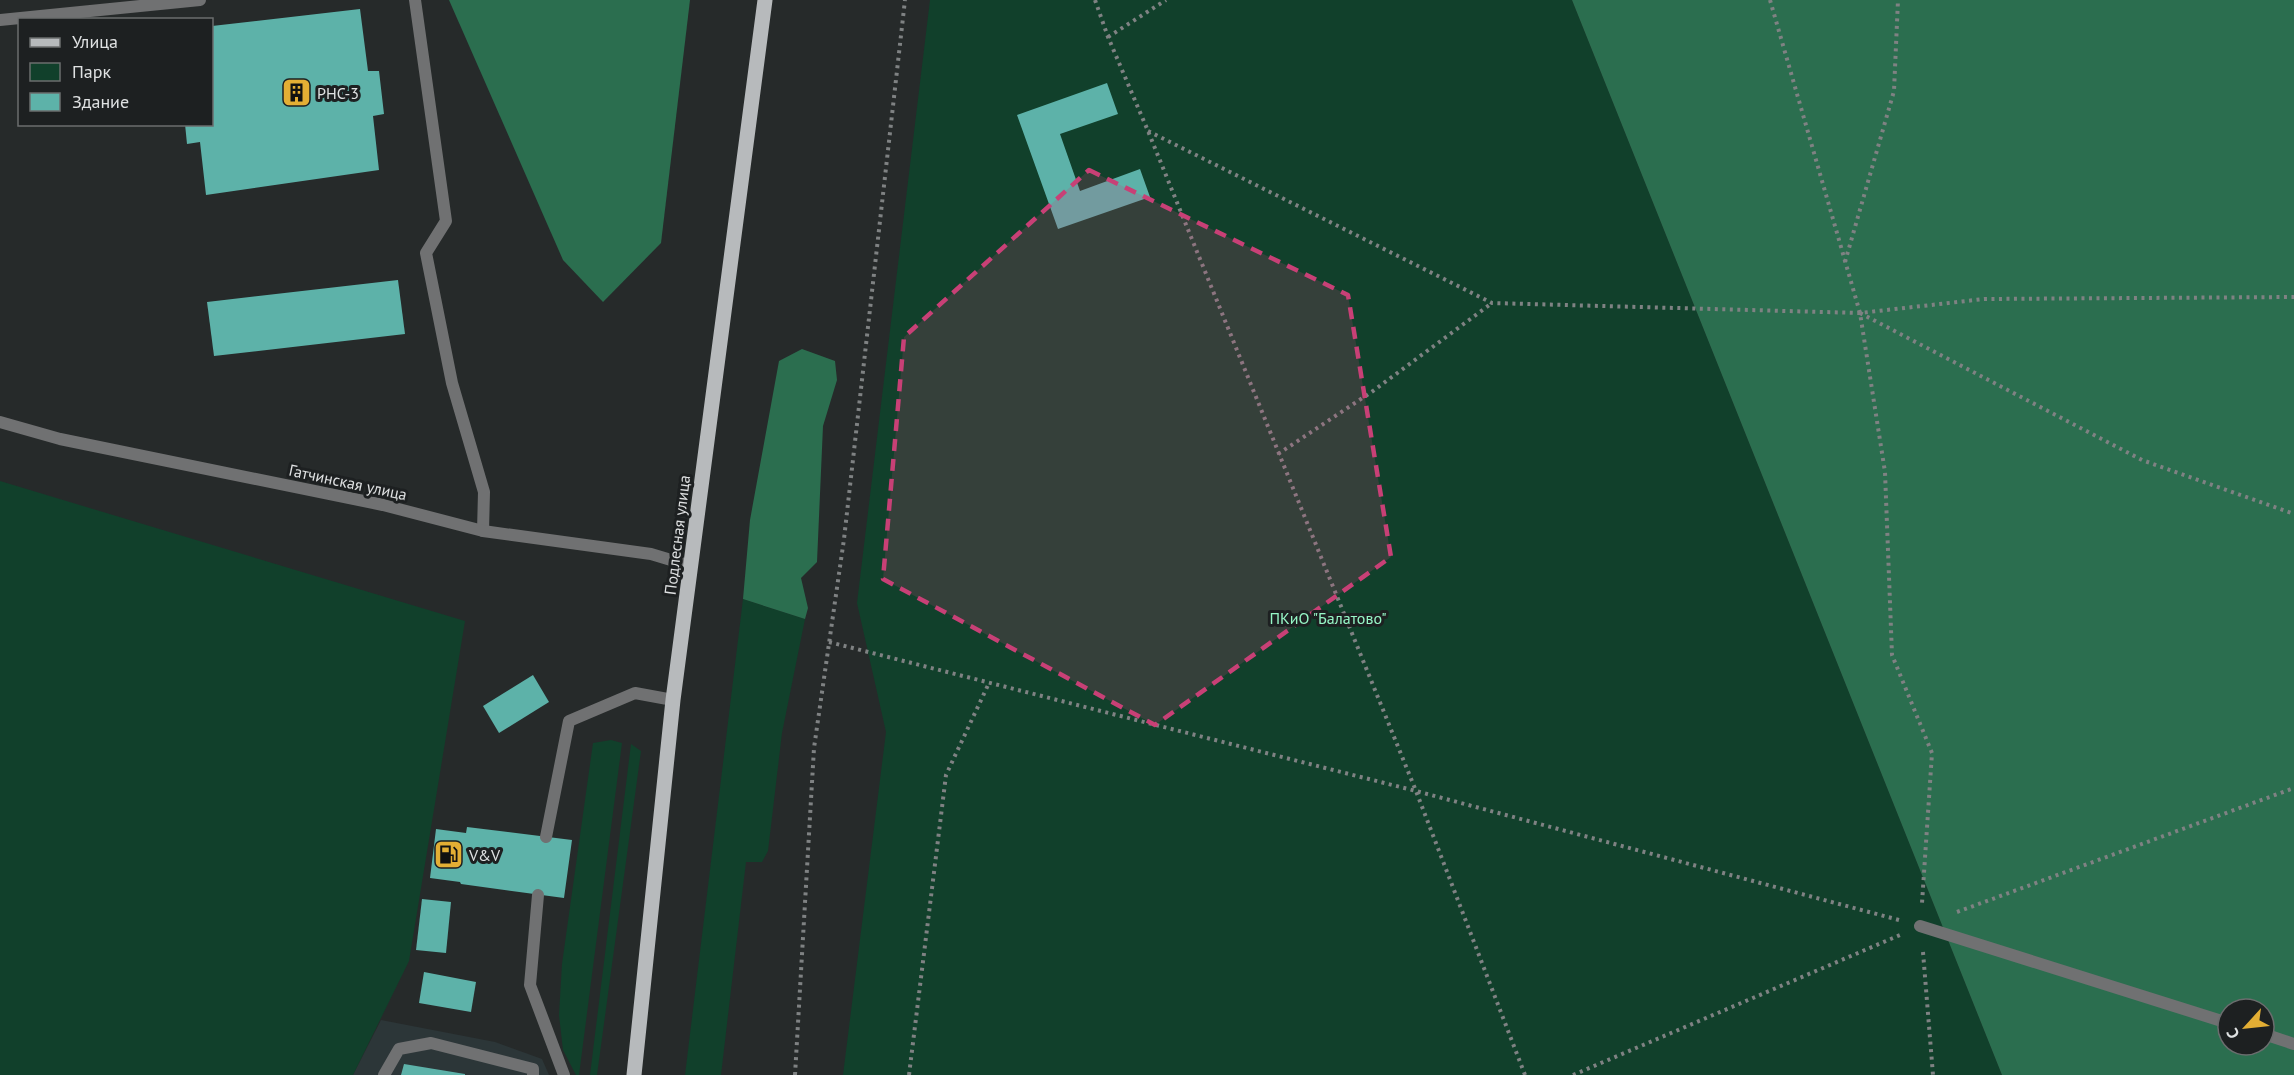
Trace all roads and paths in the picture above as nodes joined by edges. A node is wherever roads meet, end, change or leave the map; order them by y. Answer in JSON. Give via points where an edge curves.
{"nodes":[{"id":1,"x":200,"y":0,"type":"edge"},
{"id":2,"x":415,"y":0,"type":"edge"},
{"id":3,"x":765,"y":0,"type":"edge"},
{"id":4,"x":905,"y":0,"type":"edge"},
{"id":5,"x":1095,"y":0,"type":"edge"},
{"id":6,"x":1166,"y":0,"type":"edge"},
{"id":7,"x":1770,"y":0,"type":"edge"},
{"id":8,"x":1898,"y":0,"type":"edge"},
{"id":9,"x":18,"y":18,"type":"edge"},
{"id":10,"x":20,"y":18,"type":"edge"},
{"id":11,"x":0,"y":20,"type":"edge"},
{"id":12,"x":1108,"y":37,"type":"junction"},
{"id":13,"x":1148,"y":131,"type":"junction"},
{"id":14,"x":1845,"y":263,"type":"junction"},
{"id":15,"x":2294,"y":297,"type":"edge"},
{"id":16,"x":1492,"y":303,"type":"junction"},
{"id":17,"x":1860,"y":313,"type":"junction"},
{"id":18,"x":0,"y":422,"type":"edge"},
{"id":19,"x":1278,"y":454,"type":"junction"},
{"id":20,"x":2294,"y":514,"type":"edge"},
{"id":21,"x":483,"y":531,"type":"junction"},
{"id":22,"x":691,"y":566,"type":"junction"},
{"id":23,"x":829,"y":642,"type":"junction"},
{"id":24,"x":989,"y":682,"type":"junction"},
{"id":25,"x":673,"y":700,"type":"junction"},
{"id":26,"x":2294,"y":788,"type":"edge"},
{"id":27,"x":1416,"y":791,"type":"junction"},
{"id":28,"x":546,"y":837,"type":"dead end"},
{"id":29,"x":538,"y":895,"type":"dead end"},
{"id":30,"x":1920,"y":926,"type":"junction"},
{"id":31,"x":2216,"y":1019,"type":"edge"},
{"id":32,"x":2276,"y":1039,"type":"edge"},
{"id":33,"x":2294,"y":1044,"type":"edge"},
{"id":34,"x":384,"y":1075,"type":"edge"},
{"id":35,"x":533,"y":1075,"type":"edge"},
{"id":36,"x":564,"y":1075,"type":"edge"},
{"id":37,"x":634,"y":1075,"type":"edge"},
{"id":38,"x":795,"y":1075,"type":"edge"},
{"id":39,"x":909,"y":1075,"type":"edge"},
{"id":40,"x":1525,"y":1075,"type":"edge"},
{"id":41,"x":1573,"y":1075,"type":"edge"},
{"id":42,"x":1933,"y":1075,"type":"edge"}],
"edges":[{"from":1,"to":10,"type":"street"},
{"from":2,"to":21,"type":"street","via":[[447,221],[426,253],[452,382],[484,492]]},
{"from":3,"to":22,"type":"main road","name":"Подлесная улица"},
{"from":4,"to":23,"type":"path"},
{"from":5,"to":12,"type":"path"},
{"from":6,"to":12,"type":"path"},
{"from":7,"to":14,"type":"path"},
{"from":8,"to":14,"type":"path","via":[[1894,91]]},
{"from":9,"to":11,"type":"street"},
{"from":12,"to":13,"type":"path"},
{"from":13,"to":16,"type":"path"},
{"from":13,"to":19,"type":"path"},
{"from":14,"to":17,"type":"path"},
{"from":15,"to":17,"type":"path","via":[[1984,299]]},
{"from":16,"to":17,"type":"path"},
{"from":16,"to":19,"type":"path","via":[[1373,391]]},
{"from":17,"to":20,"type":"path","via":[[2142,459]]},
{"from":17,"to":30,"type":"path","via":[[1885,472],[1892,655],[1932,753]]},
{"from":18,"to":21,"type":"street","name":"Гатчинская улица","via":[[60,439],[382,505]]},
{"from":19,"to":27,"type":"path"},
{"from":21,"to":22,"type":"street","name":"Гатчинская улица","via":[[651,554]]},
{"from":22,"to":25,"type":"main road","name":"Подлесная улица"},
{"from":23,"to":24,"type":"path"},
{"from":23,"to":38,"type":"path","via":[[814,748]]},
{"from":24,"to":27,"type":"path"},
{"from":24,"to":39,"type":"path","via":[[946,775]]},
{"from":25,"to":28,"type":"street","via":[[635,693],[569,721]]},
{"from":25,"to":37,"type":"main road","name":"Подлесная улица"},
{"from":26,"to":30,"type":"path"},
{"from":27,"to":30,"type":"path"},
{"from":27,"to":40,"type":"path"},
{"from":29,"to":36,"type":"street","via":[[530,985]]},
{"from":30,"to":31,"type":"street"},
{"from":30,"to":41,"type":"path"},
{"from":30,"to":42,"type":"path"},
{"from":32,"to":33,"type":"street"},
{"from":34,"to":35,"type":"street","via":[[399,1049],[431,1043],[533,1069]]}]}
